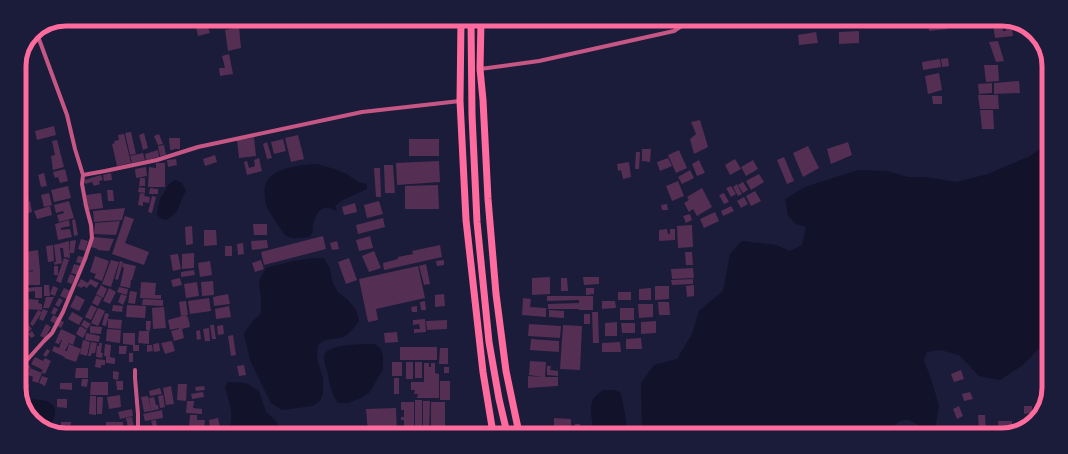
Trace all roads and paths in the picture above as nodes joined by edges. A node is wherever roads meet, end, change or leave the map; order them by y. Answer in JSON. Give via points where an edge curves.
{"nodes":[{"id":1,"x":461,"y":26,"type":"edge"},
{"id":2,"x":472,"y":26,"type":"edge"},
{"id":3,"x":481,"y":26,"type":"edge"},
{"id":4,"x":682,"y":26,"type":"edge"},
{"id":5,"x":38,"y":38,"type":"edge"},
{"id":6,"x":480,"y":69,"type":"junction"},
{"id":7,"x":460,"y":101,"type":"junction"},
{"id":8,"x":83,"y":174,"type":"junction"},
{"id":9,"x":26,"y":361,"type":"edge"},
{"id":10,"x":135,"y":370,"type":"dead end"},
{"id":11,"x":138,"y":428,"type":"edge"},
{"id":12,"x":493,"y":428,"type":"edge"},
{"id":13,"x":506,"y":428,"type":"edge"},
{"id":14,"x":518,"y":428,"type":"edge"}],
"edges":[{"from":1,"to":7,"type":"highway"},
{"from":2,"to":13,"type":"highway","via":[[472,115],[478,229],[489,342]]},
{"from":3,"to":6,"type":"highway"},
{"from":4,"to":6,"type":"street","via":[[674,31],[539,61]]},
{"from":5,"to":8,"type":"street","via":[[67,115]]},
{"from":6,"to":14,"type":"highway","via":[[496,294],[506,371]]},
{"from":7,"to":8,"type":"street","via":[[362,112],[198,147],[157,160]]},
{"from":7,"to":12,"type":"highway","via":[[466,220],[483,372]]},
{"from":8,"to":9,"type":"street","via":[[82,184],[92,225],[92,238],[52,333]]},
{"from":10,"to":11,"type":"street"}]}
